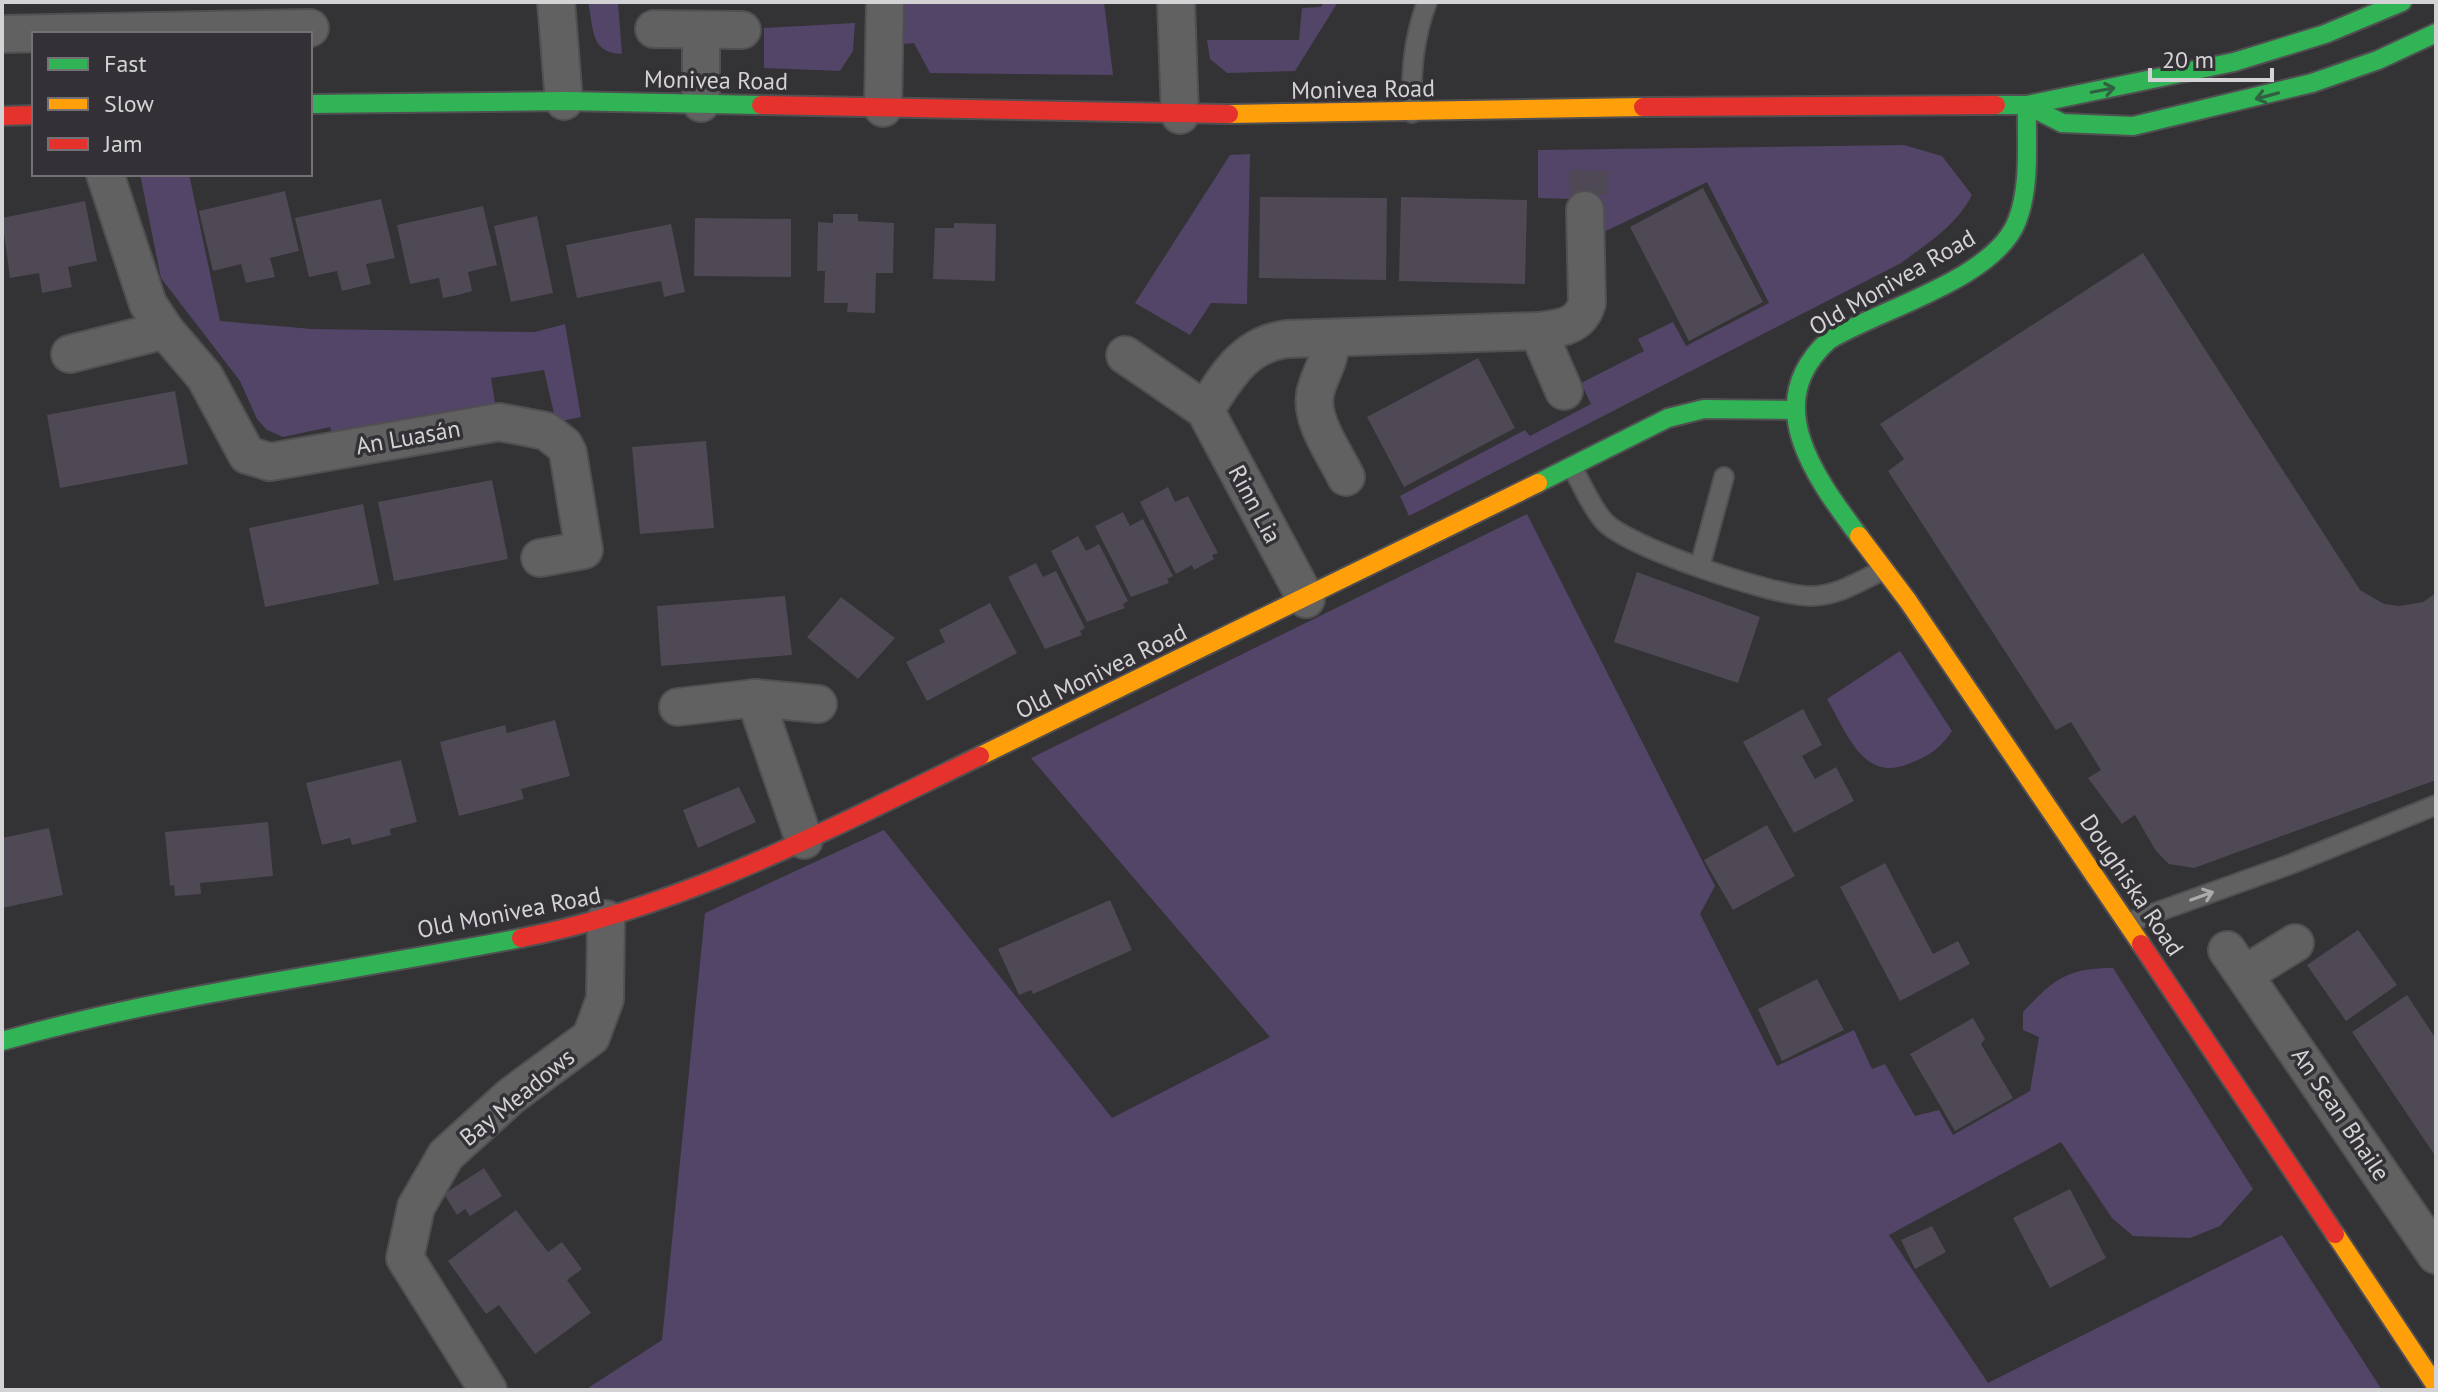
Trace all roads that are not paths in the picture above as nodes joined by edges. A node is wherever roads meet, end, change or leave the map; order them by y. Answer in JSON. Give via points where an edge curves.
{"nodes":[{"id":1,"x":556,"y":2,"type":"edge"},
{"id":2,"x":885,"y":2,"type":"edge"},
{"id":3,"x":1176,"y":2,"type":"edge"},
{"id":4,"x":1427,"y":2,"type":"edge"},
{"id":5,"x":2402,"y":2,"type":"edge"},
{"id":6,"x":310,"y":28,"type":"dead end"},
{"id":7,"x":654,"y":29,"type":"dead end"},
{"id":8,"x":701,"y":30,"type":"junction"},
{"id":9,"x":742,"y":30,"type":"dead end"},
{"id":10,"x":105,"y":32,"type":"edge"},
{"id":11,"x":32,"y":33,"type":"edge"},
{"id":12,"x":2436,"y":33,"type":"edge"},
{"id":13,"x":2,"y":34,"type":"edge"},
{"id":14,"x":564,"y":101,"type":"junction"},
{"id":15,"x":701,"y":103,"type":"junction"},
{"id":16,"x":312,"y":104,"type":"edge"},
{"id":17,"x":2027,"y":105,"type":"junction"},
{"id":18,"x":883,"y":108,"type":"junction"},
{"id":19,"x":1412,"y":113,"type":"junction"},
{"id":20,"x":32,"y":115,"type":"edge"},
{"id":21,"x":1180,"y":115,"type":"junction"},
{"id":22,"x":2,"y":116,"type":"edge"},
{"id":23,"x":106,"y":176,"type":"edge"},
{"id":24,"x":1585,"y":210,"type":"dead end"},
{"id":25,"x":165,"y":330,"type":"junction"},
{"id":26,"x":1538,"y":331,"type":"junction"},
{"id":27,"x":1331,"y":339,"type":"junction"},
{"id":28,"x":70,"y":354,"type":"dead end"},
{"id":29,"x":1125,"y":355,"type":"dead end"},
{"id":30,"x":1564,"y":391,"type":"dead end"},
{"id":31,"x":1205,"y":410,"type":"junction"},
{"id":32,"x":1794,"y":410,"type":"junction"},
{"id":33,"x":1572,"y":467,"type":"junction"},
{"id":34,"x":1346,"y":477,"type":"dead end"},
{"id":35,"x":1724,"y":477,"type":"dead end"},
{"id":36,"x":540,"y":558,"type":"dead end"},
{"id":37,"x":1700,"y":566,"type":"junction"},
{"id":38,"x":1886,"y":568,"type":"junction"},
{"id":39,"x":1306,"y":599,"type":"junction"},
{"id":40,"x":755,"y":698,"type":"junction"},
{"id":41,"x":818,"y":704,"type":"dead end"},
{"id":42,"x":678,"y":707,"type":"dead end"},
{"id":43,"x":2436,"y":805,"type":"edge"},
{"id":44,"x":804,"y":840,"type":"junction"},
{"id":45,"x":606,"y":919,"type":"junction"},
{"id":46,"x":2129,"y":922,"type":"junction"},
{"id":47,"x":2295,"y":943,"type":"dead end"},
{"id":48,"x":2,"y":1041,"type":"edge"},
{"id":49,"x":2436,"y":1255,"type":"edge"},
{"id":50,"x":2436,"y":1386,"type":"edge"},
{"id":51,"x":488,"y":1390,"type":"edge"}],
"edges":[{"from":1,"to":14,"type":"street"},
{"from":2,"to":18,"type":"street"},
{"from":3,"to":21,"type":"street"},
{"from":4,"to":19,"type":"lane","via":[[1415,34]]},
{"from":17,"to":5,"type":"street","name":"Monivea Road","one_way":true,"via":[[2234,62],[2325,34]]},
{"from":6,"to":10,"type":"street"},
{"from":7,"to":8,"type":"street"},
{"from":8,"to":9,"type":"street"},
{"from":8,"to":15,"type":"street"},
{"from":11,"to":13,"type":"street"},
{"from":12,"to":17,"type":"street","one_way":true,"via":[[2312,83],[2133,126],[2062,123]]},
{"from":14,"to":15,"type":"street","name":"Monivea Road"},
{"from":14,"to":16,"type":"street","name":"Monivea Road"},
{"from":15,"to":18,"type":"street","name":"Monivea Road"},
{"from":17,"to":19,"type":"street","name":"Monivea Road"},
{"from":17,"to":32,"type":"street","name":"Old Monivea Road","via":[[2022,199],[2013,231],[1996,250],[1957,276],[1834,339],[1809,359],[1797,384]]},
{"from":18,"to":21,"type":"street","name":"Monivea Road"},
{"from":19,"to":21,"type":"street","name":"Monivea Road"},
{"from":20,"to":22,"type":"street"},
{"from":23,"to":25,"type":"street","name":"An Luasán","via":[[141,289]]},
{"from":24,"to":26,"type":"street","via":[[1585,311],[1569,325]]},
{"from":25,"to":28,"type":"street"},
{"from":25,"to":36,"type":"street","name":"An Luasán","via":[[205,377],[247,455],[262,461],[499,422],[546,431],[568,453],[584,550]]},
{"from":26,"to":27,"type":"street"},
{"from":26,"to":30,"type":"street"},
{"from":27,"to":31,"type":"street","via":[[1261,344],[1239,360]]},
{"from":27,"to":34,"type":"street","via":[[1315,411]]},
{"from":29,"to":31,"type":"street","name":"Rinn Lia"},
{"from":31,"to":39,"type":"street","name":"Rinn Lia"},
{"from":32,"to":33,"type":"street","name":"Old Monivea Road","via":[[1704,409],[1668,418]]},
{"from":32,"to":38,"type":"street","name":"Doughiska Road","via":[[1797,438],[1813,470]]},
{"from":33,"to":37,"type":"lane","via":[[1604,522],[1634,541]]},
{"from":33,"to":39,"type":"street","name":"Old Monivea Road"},
{"from":35,"to":37,"type":"lane"},
{"from":37,"to":38,"type":"lane","via":[[1809,596],[1849,588]]},
{"from":38,"to":46,"type":"street","name":"Doughiska Road"},
{"from":39,"to":44,"type":"street","name":"Old Monivea Road"},
{"from":40,"to":41,"type":"street"},
{"from":40,"to":42,"type":"street"},
{"from":40,"to":44,"type":"street"},
{"from":46,"to":43,"type":"lane","one_way":true},
{"from":44,"to":45,"type":"street","name":"Old Monivea Road","via":[[689,891]]},
{"from":45,"to":48,"type":"street","name":"Old Monivea Road","via":[[137,1005]]},
{"from":45,"to":51,"type":"street","name":"Bay Meadows","via":[[605,999],[591,1037],[511,1096],[446,1155],[416,1207],[405,1258]]},
{"from":46,"to":50,"type":"street","name":"Doughiska Road"},
{"from":47,"to":49,"type":"street","name":"An Sean Bhaile","via":[[2236,962]]}]}
